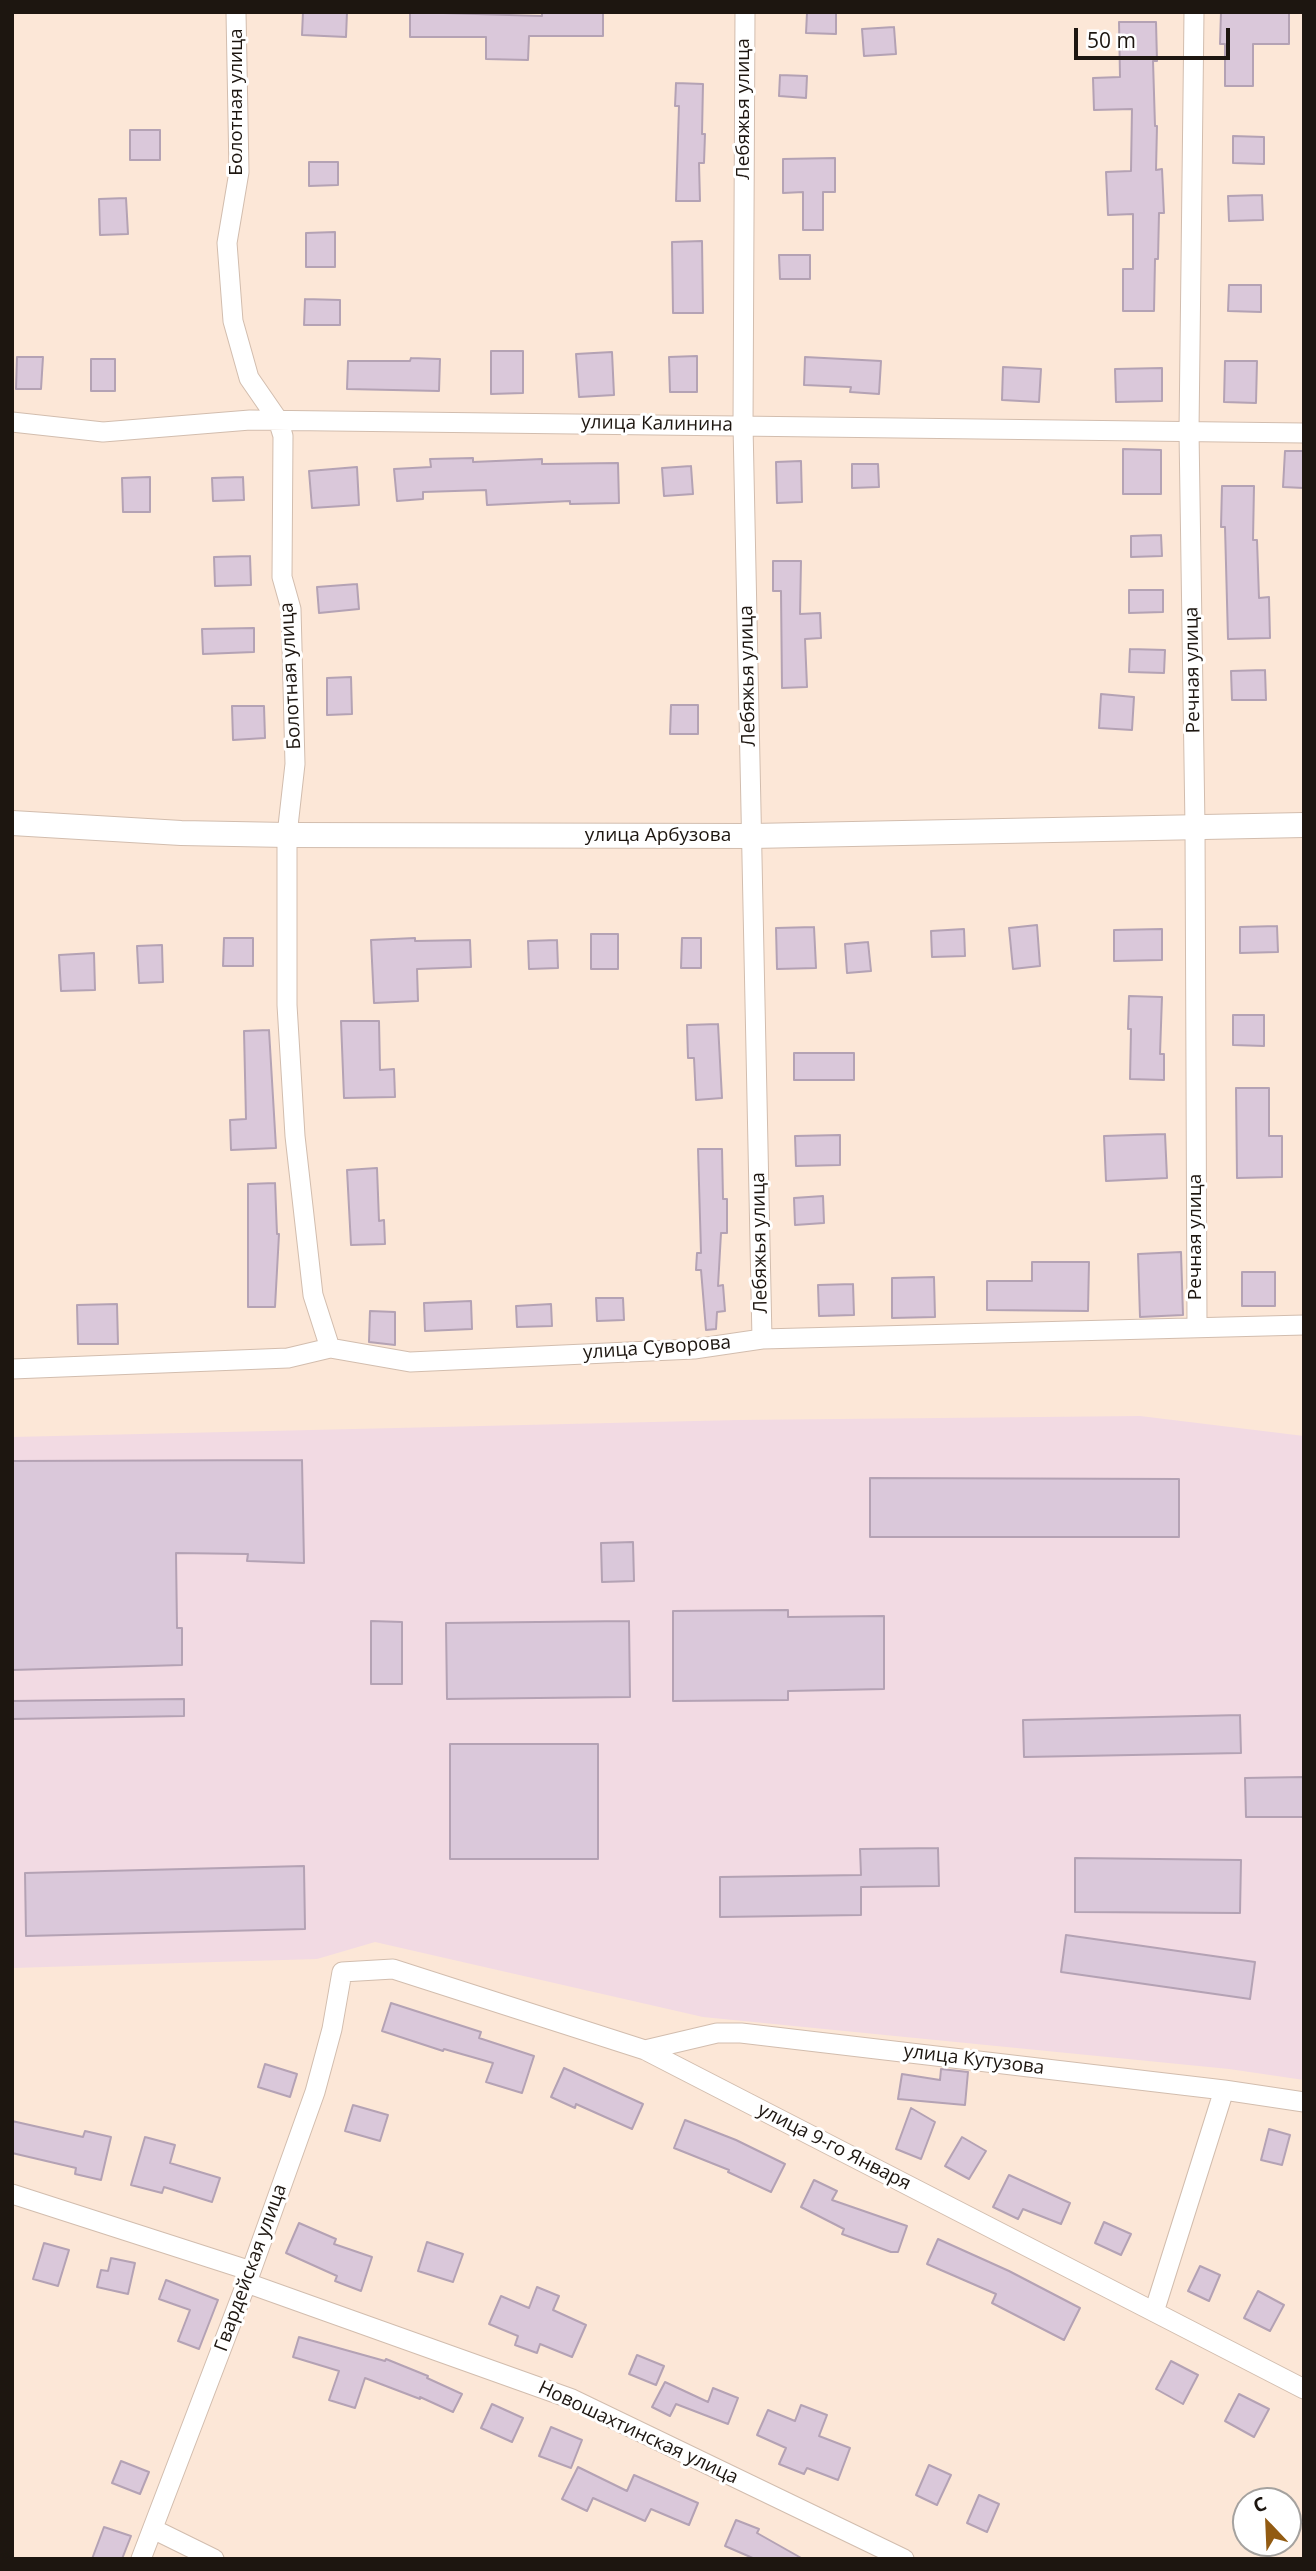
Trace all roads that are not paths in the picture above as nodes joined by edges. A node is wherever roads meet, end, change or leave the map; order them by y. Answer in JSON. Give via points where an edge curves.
{"nodes":[{"id":1,"x":236,"y":12,"type":"edge"},
{"id":2,"x":745,"y":12,"type":"edge"},
{"id":3,"x":1194,"y":12,"type":"edge"},
{"id":4,"x":278,"y":420,"type":"junction"},
{"id":5,"x":12,"y":422,"type":"edge"},
{"id":6,"x":743,"y":425,"type":"junction"},
{"id":7,"x":1189,"y":431,"type":"junction"},
{"id":8,"x":1304,"y":433,"type":"edge"},
{"id":9,"x":12,"y":823,"type":"edge"},
{"id":10,"x":1304,"y":825,"type":"edge"},
{"id":11,"x":1195,"y":827,"type":"junction"},
{"id":12,"x":288,"y":835,"type":"junction"},
{"id":13,"x":752,"y":836,"type":"junction"},
{"id":14,"x":1304,"y":1325,"type":"edge"},
{"id":15,"x":1197,"y":1328,"type":"junction"},
{"id":16,"x":762,"y":1339,"type":"junction"},
{"id":17,"x":330,"y":1348,"type":"junction"},
{"id":18,"x":12,"y":1369,"type":"edge"},
{"id":19,"x":342,"y":1972,"type":"joint"},
{"id":20,"x":645,"y":2050,"type":"junction"},
{"id":21,"x":1224,"y":2090,"type":"junction"},
{"id":22,"x":1304,"y":2102,"type":"edge"},
{"id":23,"x":12,"y":2194,"type":"edge"},
{"id":24,"x":249,"y":2277,"type":"junction"},
{"id":25,"x":1154,"y":2312,"type":"junction"},
{"id":26,"x":1304,"y":2389,"type":"edge"},
{"id":27,"x":153,"y":2529,"type":"junction"},
{"id":28,"x":141,"y":2559,"type":"edge"},
{"id":29,"x":214,"y":2559,"type":"edge"},
{"id":30,"x":904,"y":2559,"type":"edge"}],
"edges":[{"from":1,"to":4,"type":"street","name":"Болотная улица","via":[[239,172],[227,243],[233,321],[249,378]]},
{"from":2,"to":6,"type":"street","name":"Лебяжья улица"},
{"from":3,"to":7,"type":"street","name":"Речная улица"},
{"from":4,"to":5,"type":"street","name":"улица Калинина","via":[[103,432]]},
{"from":4,"to":6,"type":"street","name":"улица Калинина"},
{"from":4,"to":12,"type":"street","name":"Болотная улица","via":[[283,436],[282,577],[291,609],[294,666],[295,764]]},
{"from":6,"to":7,"type":"street","name":"улица Калинина"},
{"from":6,"to":13,"type":"street","name":"Лебяжья улица"},
{"from":7,"to":8,"type":"street","name":"улица Калинина"},
{"from":7,"to":11,"type":"street","name":"Речная улица"},
{"from":9,"to":12,"type":"street","name":"улица Арбузова"},
{"from":10,"to":11,"type":"street","name":"улица Арбузова"},
{"from":11,"to":13,"type":"street","name":"улица Арбузова"},
{"from":11,"to":15,"type":"street","name":"Речная улица"},
{"from":12,"to":13,"type":"street","name":"улица Арбузова"},
{"from":12,"to":17,"type":"street","name":"Болотная улица","via":[[287,1005],[295,1136],[313,1295]]},
{"from":13,"to":16,"type":"street","name":"Лебяжья улица"},
{"from":14,"to":15,"type":"street","name":"улица Суворова"},
{"from":15,"to":16,"type":"street","name":"улица Суворова"},
{"from":16,"to":17,"type":"street","name":"улица Суворова","via":[[694,1349],[410,1362]]},
{"from":17,"to":18,"type":"street","name":"улица Суворова","via":[[288,1358]]},
{"from":19,"to":20,"type":"street","name":"улица 9-го Января","via":[[393,1969]]},
{"from":19,"to":24,"type":"street","name":"Гвардейская улица","via":[[315,2092]]},
{"from":20,"to":21,"type":"street","name":"улица Кутузова","via":[[717,2033],[741,2033]]},
{"from":20,"to":25,"type":"street","name":"улица 9-го Января"},
{"from":21,"to":22,"type":"street","name":"улица Кутузова"},
{"from":21,"to":25,"type":"street"},
{"from":23,"to":24,"type":"street","name":"Новошахтинская улица"},
{"from":24,"to":27,"type":"street","name":"Гвардейская улица"},
{"from":24,"to":30,"type":"street","name":"Новошахтинская улица","via":[[572,2399]]},
{"from":25,"to":26,"type":"street","name":"улица 9-го Января"},
{"from":27,"to":28,"type":"street","name":"Гвардейская улица"},
{"from":27,"to":29,"type":"street"}]}
